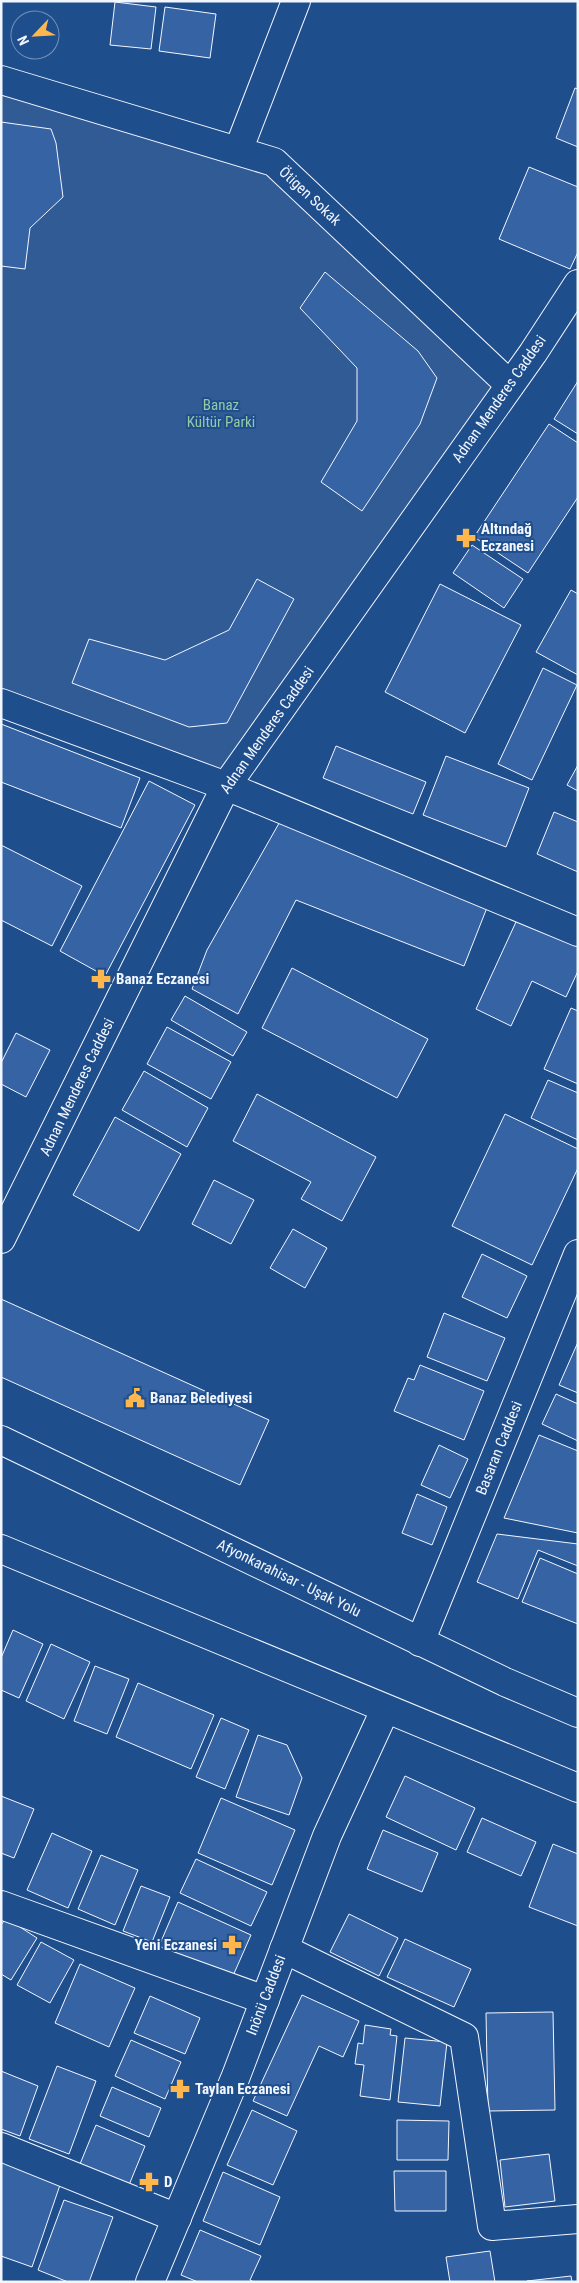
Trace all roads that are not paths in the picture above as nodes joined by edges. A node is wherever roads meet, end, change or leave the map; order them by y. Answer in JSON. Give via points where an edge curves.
{"nodes":[{"id":1,"x":296,"y":1,"type":"edge"},
{"id":2,"x":1,"y":80,"type":"edge"},
{"id":3,"x":238,"y":151,"type":"junction"},
{"id":4,"x":578,"y":284,"type":"edge"},
{"id":5,"x":510,"y":385,"type":"junction"},
{"id":6,"x":1,"y":703,"type":"edge"},
{"id":7,"x":226,"y":786,"type":"junction"},
{"id":8,"x":578,"y":932,"type":"edge"},
{"id":9,"x":1,"y":1239,"type":"edge"},
{"id":10,"x":578,"y":1254,"type":"edge"},
{"id":11,"x":1,"y":1440,"type":"edge"},
{"id":12,"x":1,"y":1549,"type":"edge"},
{"id":13,"x":420,"y":1642,"type":"junction"},
{"id":14,"x":385,"y":1710,"type":"junction"},
{"id":15,"x":578,"y":1713,"type":"edge"},
{"id":16,"x":578,"y":1788,"type":"edge"},
{"id":17,"x":1,"y":1905,"type":"edge"},
{"id":18,"x":284,"y":1949,"type":"junction"},
{"id":19,"x":265,"y":2000,"type":"junction"},
{"id":20,"x":1,"y":2146,"type":"edge"},
{"id":21,"x":177,"y":2218,"type":"junction"},
{"id":22,"x":578,"y":2219,"type":"edge"},
{"id":23,"x":150,"y":2282,"type":"edge"}],
"edges":[{"from":1,"to":3,"type":"main road"},
{"from":2,"to":3,"type":"main road","name":"Ötigen Sokak"},
{"from":3,"to":5,"type":"main road","name":"Ötigen Sokak","via":[[274,162]]},
{"from":4,"to":5,"type":"main road","name":"Adnan Menderes Caddesi"},
{"from":5,"to":7,"type":"main road","name":"Adnan Menderes Caddesi"},
{"from":6,"to":7,"type":"main road"},
{"from":7,"to":8,"type":"main road"},
{"from":7,"to":9,"type":"main road","name":"Adnan Menderes Caddesi"},
{"from":10,"to":13,"type":"main road","name":"Basaran Caddesi"},
{"from":11,"to":13,"type":"main road","name":"Afyonkarahisar - Uşak Yolu"},
{"from":12,"to":14,"type":"main road"},
{"from":13,"to":15,"type":"main road","name":"Afyonkarahisar - Uşak Yolu"},
{"from":14,"to":16,"type":"main road"},
{"from":14,"to":18,"type":"main road","name":"Inönü Caddesi","via":[[327,1836]]},
{"from":17,"to":19,"type":"main road"},
{"from":18,"to":19,"type":"main road","name":"Inönü Caddesi"},
{"from":18,"to":22,"type":"main road","via":[[464,2037],[492,2226]]},
{"from":19,"to":21,"type":"main road","name":"Inönü Caddesi"},
{"from":20,"to":21,"type":"main road"},
{"from":21,"to":23,"type":"main road","name":"Inönü Caddesi"}]}
